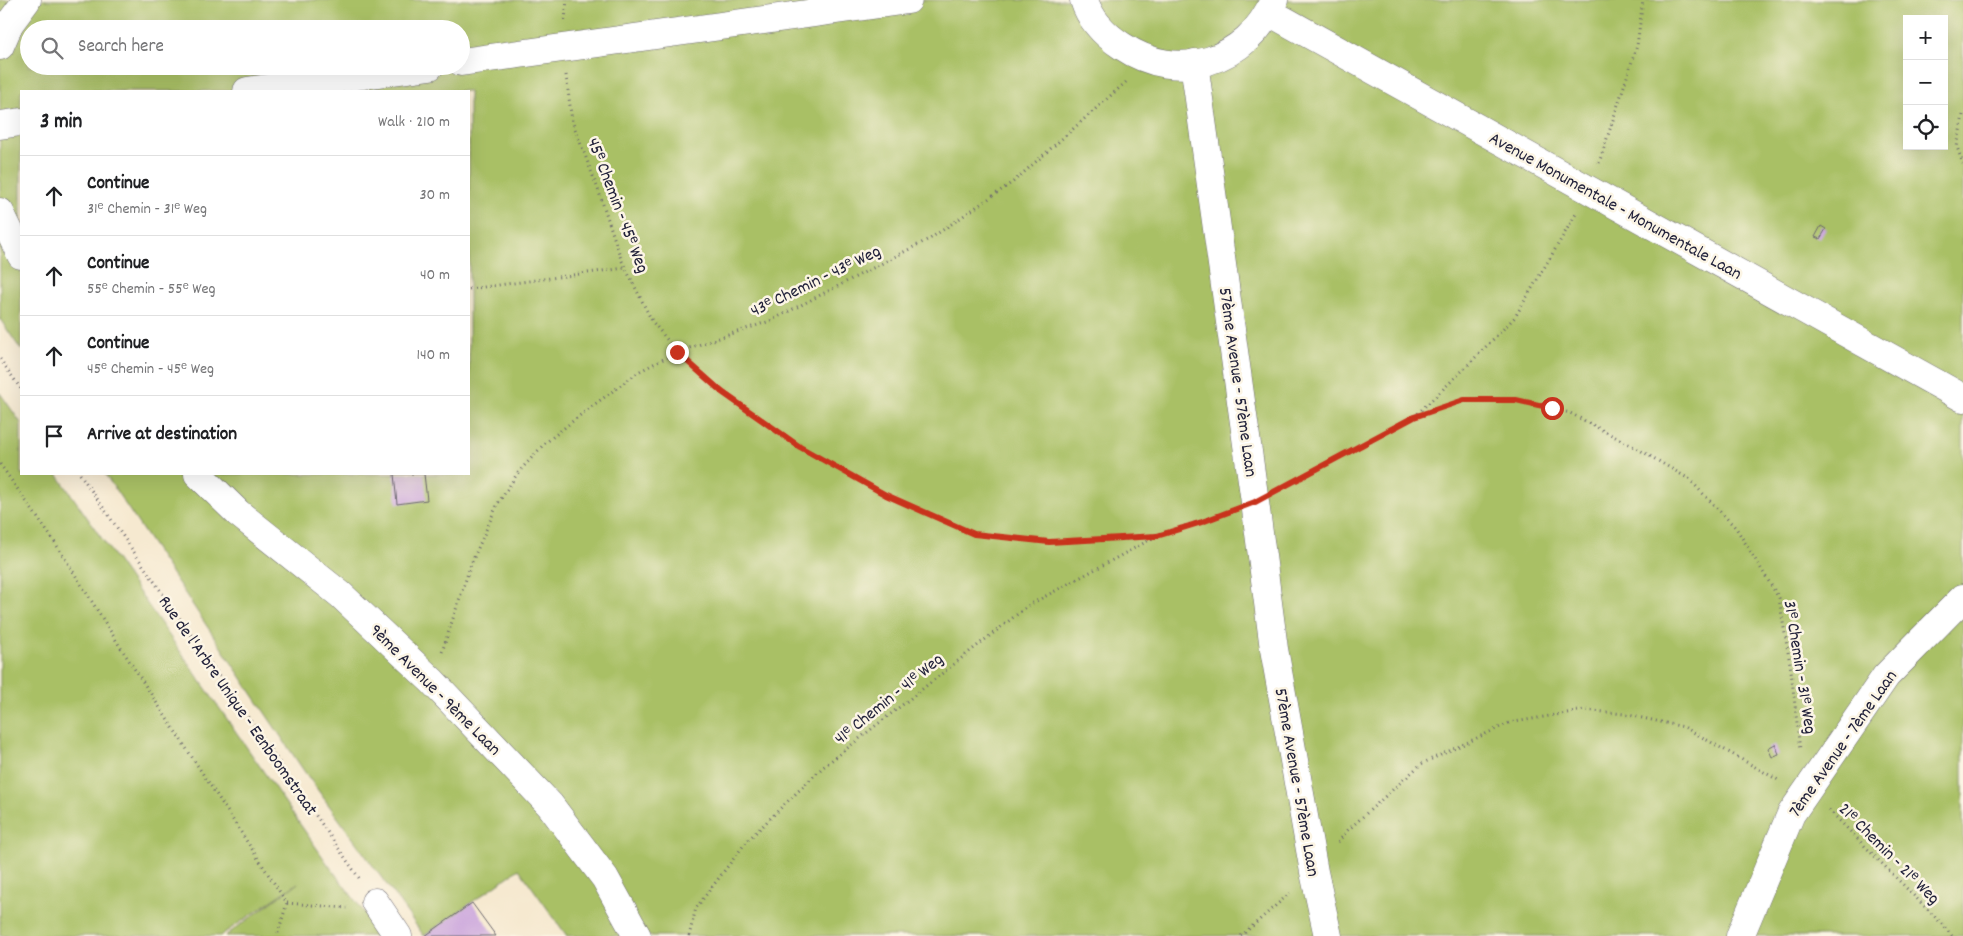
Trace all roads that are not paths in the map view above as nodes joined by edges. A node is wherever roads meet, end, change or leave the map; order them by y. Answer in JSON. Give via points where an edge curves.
{"nodes":[{"id":1,"x":27,"y":0,"type":"edge"},
{"id":2,"x":908,"y":0,"type":"edge"},
{"id":3,"x":1084,"y":0,"type":"edge"},
{"id":4,"x":1272,"y":6,"type":"edge"},
{"id":5,"x":0,"y":46,"type":"edge"},
{"id":6,"x":470,"y":61,"type":"edge"},
{"id":7,"x":1194,"y":63,"type":"junction"},
{"id":8,"x":364,"y":75,"type":"edge"},
{"id":9,"x":254,"y":90,"type":"edge"},
{"id":10,"x":20,"y":122,"type":"edge"},
{"id":11,"x":0,"y":125,"type":"edge"},
{"id":12,"x":0,"y":212,"type":"edge"},
{"id":13,"x":20,"y":253,"type":"edge"},
{"id":14,"x":1963,"y":398,"type":"edge"},
{"id":15,"x":199,"y":475,"type":"edge"},
{"id":16,"x":1963,"y":598,"type":"edge"},
{"id":17,"x":375,"y":902,"type":"road end"},
{"id":18,"x":398,"y":936,"type":"edge"},
{"id":19,"x":638,"y":936,"type":"edge"},
{"id":20,"x":1328,"y":936,"type":"edge"},
{"id":21,"x":1740,"y":936,"type":"edge"}],
"edges":[{"from":1,"to":5,"type":"street","via":[[10,23]]},
{"from":2,"to":6,"type":"street"},
{"from":3,"to":7,"type":"street","via":[[1087,10],[1108,37],[1137,56],[1178,66]]},
{"from":4,"to":7,"type":"street","via":[[1253,34],[1231,51],[1206,62]]},
{"from":4,"to":14,"type":"street","name":"Avenue Monumentale - Monumentale Laan","via":[[1590,191]]},
{"from":7,"to":20,"type":"street","name":"57ème Avenue - 57ème Laan","via":[[1274,649]]},
{"from":8,"to":9,"type":"street"},
{"from":10,"to":11,"type":"street"},
{"from":12,"to":13,"type":"street"},
{"from":15,"to":19,"type":"street","name":"9ème Avenue - 9ème Laan","via":[[238,513],[341,595],[432,681],[550,805],[605,878]]},
{"from":16,"to":21,"type":"street","name":"7ème Avenue - 7ème Laan","via":[[1886,676],[1791,814]]},
{"from":17,"to":18,"type":"street"}]}
